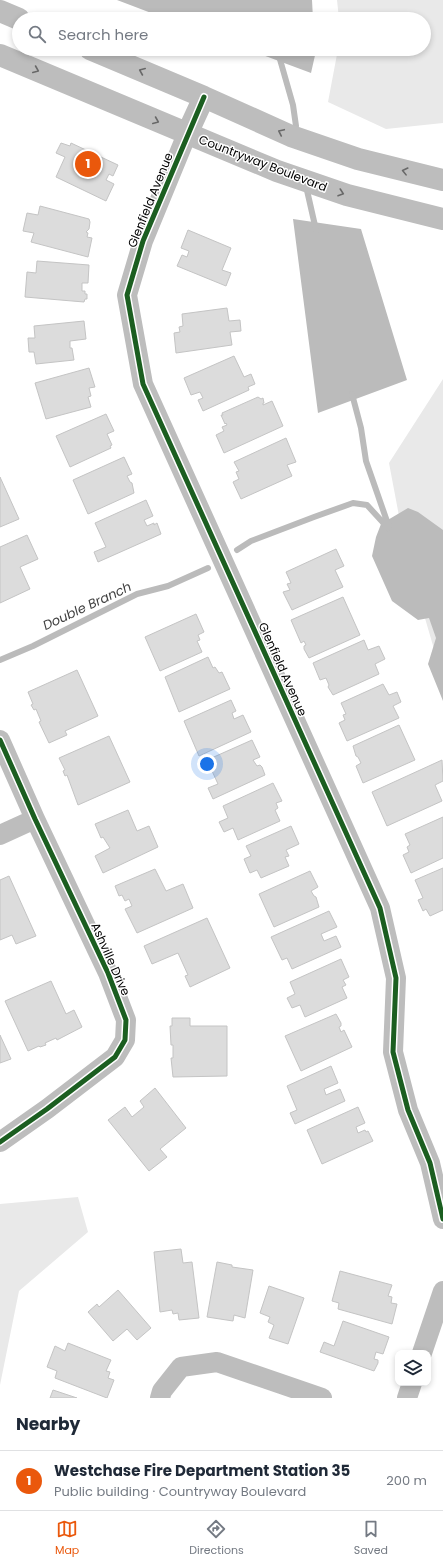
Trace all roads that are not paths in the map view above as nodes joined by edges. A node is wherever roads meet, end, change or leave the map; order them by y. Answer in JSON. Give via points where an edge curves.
{"nodes":[{"id":1,"x":0,"y":11,"type":"edge"},
{"id":2,"x":12,"y":16,"type":"edge"},
{"id":3,"x":0,"y":55,"type":"edge"},
{"id":4,"x":107,"y":56,"type":"edge"},
{"id":5,"x":204,"y":97,"type":"junction"},
{"id":6,"x":187,"y":134,"type":"junction"},
{"id":7,"x":443,"y":180,"type":"edge"},
{"id":8,"x":443,"y":219,"type":"edge"},
{"id":9,"x":0,"y":740,"type":"edge"},
{"id":10,"x":35,"y":819,"type":"junction"},
{"id":11,"x":0,"y":835,"type":"edge"},
{"id":12,"x":0,"y":1142,"type":"edge"},
{"id":13,"x":443,"y":1219,"type":"edge"},
{"id":14,"x":443,"y":1291,"type":"edge"},
{"id":15,"x":423,"y":1350,"type":"edge"},
{"id":16,"x":411,"y":1386,"type":"edge"},
{"id":17,"x":160,"y":1398,"type":"edge"},
{"id":18,"x":322,"y":1398,"type":"edge"},
{"id":19,"x":407,"y":1398,"type":"edge"}],
"edges":[{"from":1,"to":2,"type":"street"},
{"from":3,"to":6,"type":"street","name":"Countryway Boulevard","one_way":true},
{"from":5,"to":4,"type":"street","one_way":true},
{"from":5,"to":6,"type":"street"},
{"from":7,"to":5,"type":"street","one_way":true,"via":[[358,159],[291,136]]},
{"from":6,"to":8,"type":"street","name":"Countryway Boulevard","one_way":true,"via":[[277,171],[347,195]]},
{"from":6,"to":13,"type":"street","name":"Glenfield Avenue","via":[[143,241],[127,295],[143,384],[380,908],[396,978],[393,1052],[408,1110],[430,1163]]},
{"from":9,"to":10,"type":"street","name":"Ashville Drive"},
{"from":10,"to":11,"type":"street"},
{"from":10,"to":12,"type":"street","name":"Ashville Drive","via":[[108,973],[126,1020],[125,1040],[115,1057]]},
{"from":14,"to":15,"type":"street"},
{"from":16,"to":19,"type":"street"},
{"from":17,"to":18,"type":"street","via":[[162,1391],[181,1367],[217,1362]]}]}
